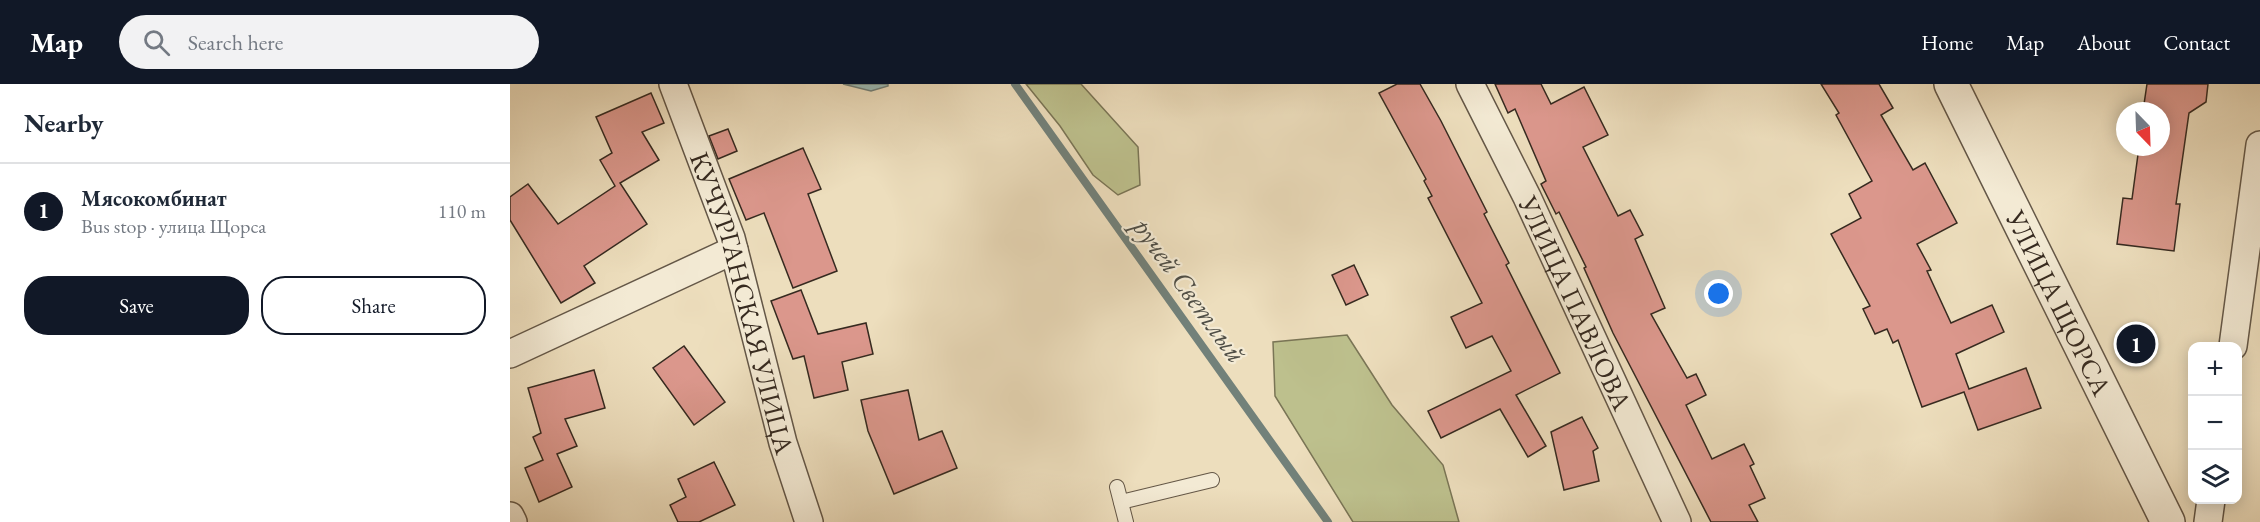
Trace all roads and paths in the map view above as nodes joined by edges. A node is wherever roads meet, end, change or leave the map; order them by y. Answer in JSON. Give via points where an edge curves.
{"nodes":[{"id":1,"x":673,"y":84,"type":"edge"},
{"id":2,"x":1470,"y":84,"type":"edge"},
{"id":3,"x":1951,"y":84,"type":"edge"},
{"id":4,"x":2260,"y":145,"type":"edge"},
{"id":5,"x":2258,"y":186,"type":"edge"},
{"id":6,"x":734,"y":250,"type":"junction"},
{"id":7,"x":2234,"y":342,"type":"edge"},
{"id":8,"x":510,"y":354,"type":"edge"},
{"id":9,"x":1212,"y":480,"type":"dead end"},
{"id":10,"x":1118,"y":487,"type":"dead end"},
{"id":11,"x":1121,"y":502,"type":"junction"},
{"id":12,"x":2210,"y":504,"type":"edge"},
{"id":13,"x":510,"y":516,"type":"edge"},
{"id":14,"x":513,"y":522,"type":"edge"},
{"id":15,"x":809,"y":522,"type":"edge"},
{"id":16,"x":1126,"y":522,"type":"edge"},
{"id":17,"x":1677,"y":522,"type":"edge"},
{"id":18,"x":2168,"y":522,"type":"edge"},
{"id":19,"x":2208,"y":522,"type":"edge"}],
"edges":[{"from":1,"to":6,"type":"street","name":"КУЧУРГАНСКАЯ УЛИЦА"},
{"from":2,"to":17,"type":"street","name":"УЛИЦА ПАВЛОВА","via":[[1527,197]]},
{"from":3,"to":18,"type":"street","name":"УЛИЦА ЩОРСА"},
{"from":4,"to":5,"type":"street"},
{"from":5,"to":7,"type":"street"},
{"from":6,"to":8,"type":"street"},
{"from":6,"to":15,"type":"street","name":"КУЧУРГАНСКАЯ УЛИЦА","via":[[783,443]]},
{"from":9,"to":11,"type":"lane"},
{"from":10,"to":11,"type":"lane"},
{"from":11,"to":16,"type":"lane"},
{"from":12,"to":19,"type":"street"},
{"from":13,"to":14,"type":"street"}]}
